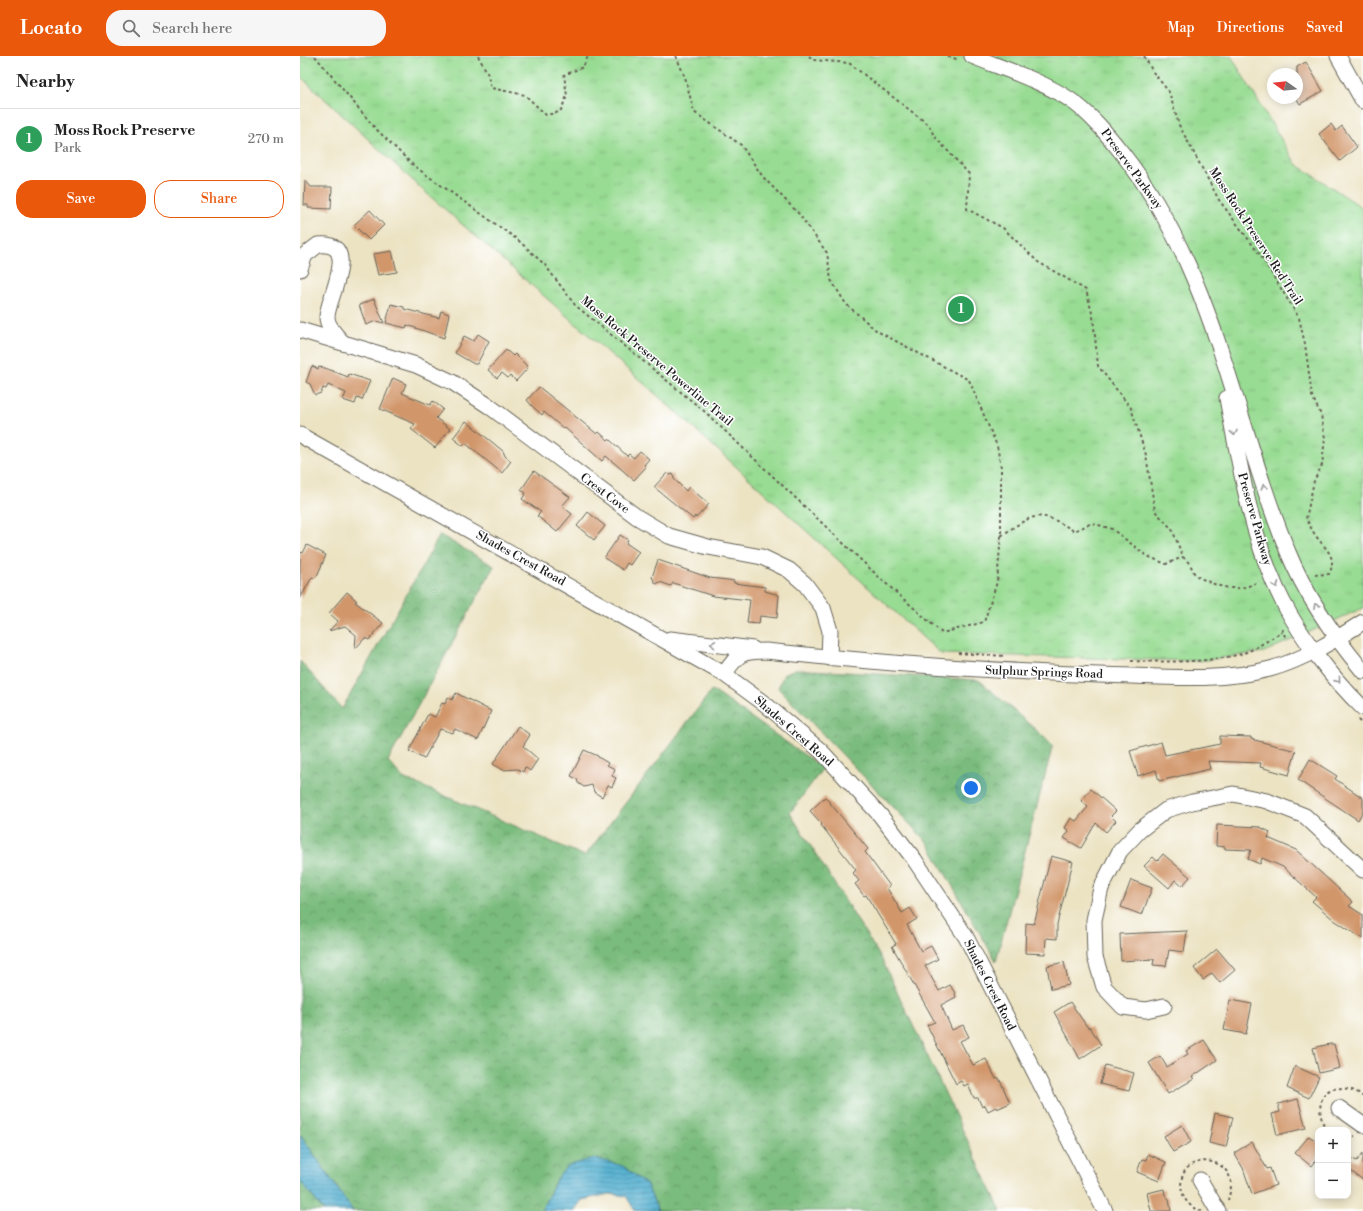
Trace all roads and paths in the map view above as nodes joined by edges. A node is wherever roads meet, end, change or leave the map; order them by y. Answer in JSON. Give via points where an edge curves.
{"nodes":[{"id":1,"x":315,"y":56,"type":"edge"},
{"id":2,"x":478,"y":56,"type":"edge"},
{"id":3,"x":588,"y":56,"type":"edge"},
{"id":4,"x":676,"y":56,"type":"edge"},
{"id":5,"x":809,"y":56,"type":"edge"},
{"id":6,"x":948,"y":56,"type":"edge"},
{"id":7,"x":1144,"y":56,"type":"edge"},
{"id":8,"x":1338,"y":56,"type":"edge"},
{"id":9,"x":967,"y":59,"type":"edge"},
{"id":10,"x":1363,"y":101,"type":"edge"},
{"id":11,"x":300,"y":269,"type":"edge"},
{"id":12,"x":1214,"y":326,"type":"junction"},
{"id":13,"x":300,"y":330,"type":"edge"},
{"id":14,"x":343,"y":343,"type":"junction"},
{"id":15,"x":300,"y":435,"type":"edge"},
{"id":16,"x":1001,"y":536,"type":"junction"},
{"id":17,"x":1183,"y":557,"type":"junction"},
{"id":18,"x":1298,"y":573,"type":"junction"},
{"id":19,"x":1271,"y":574,"type":"junction"},
{"id":20,"x":1363,"y":622,"type":"edge"},
{"id":21,"x":1284,"y":624,"type":"dead end"},
{"id":22,"x":1282,"y":632,"type":"junction"},
{"id":23,"x":662,"y":638,"type":"junction"},
{"id":24,"x":1288,"y":638,"type":"dead end"},
{"id":25,"x":1336,"y":639,"type":"junction"},
{"id":26,"x":1314,"y":650,"type":"junction"},
{"id":27,"x":766,"y":651,"type":"junction"},
{"id":28,"x":956,"y":653,"type":"dead end"},
{"id":29,"x":1009,"y":657,"type":"dead end"},
{"id":30,"x":829,"y":658,"type":"junction"},
{"id":31,"x":1125,"y":661,"type":"dead end"},
{"id":32,"x":1363,"y":671,"type":"edge"},
{"id":33,"x":724,"y":674,"type":"junction"},
{"id":34,"x":1359,"y":712,"type":"edge"},
{"id":35,"x":1363,"y":725,"type":"edge"},
{"id":36,"x":1363,"y":870,"type":"edge"},
{"id":37,"x":1164,"y":1006,"type":"dead end"},
{"id":38,"x":1339,"y":1108,"type":"dead end"},
{"id":39,"x":1363,"y":1125,"type":"edge"},
{"id":40,"x":1200,"y":1180,"type":"dead end"},
{"id":41,"x":1105,"y":1211,"type":"edge"},
{"id":42,"x":1218,"y":1211,"type":"edge"}],
"edges":[{"from":1,"to":16,"type":"path","name":"Moss Rock Preserve Powerline Trail","via":[[375,128],[414,166],[518,240],[544,265],[575,305],[704,411],[881,579],[942,633],[984,622],[997,582]]},
{"from":2,"to":3,"type":"path","via":[[487,72],[491,88],[525,95],[546,115],[560,112],[567,96],[564,75],[583,67]]},
{"from":4,"to":16,"type":"path","via":[[685,77],[694,112],[741,145],[763,177],[799,214],[827,253],[832,280],[846,304],[878,331],[969,380],[997,446],[1001,467]]},
{"from":5,"to":17,"type":"path","via":[[813,60],[849,63],[929,125],[934,136],[969,174],[967,209],[1004,228],[1038,262],[1086,290],[1093,317],[1098,366],[1131,408],[1146,455],[1155,511],[1172,529]]},
{"from":6,"to":9,"type":"path"},
{"from":7,"to":18,"type":"path","name":"Moss Rock Preserve Red Trail","via":[[1169,92],[1180,126],[1219,200],[1261,256],[1299,318],[1312,396],[1321,415],[1326,438],[1322,465],[1314,481],[1306,519],[1330,552],[1333,566],[1329,574]]},
{"from":8,"to":10,"type":"street"},
{"from":9,"to":12,"type":"street","name":"Preserve Parkway","via":[[1035,81],[1070,99],[1100,126],[1133,167],[1163,213],[1189,265]]},
{"from":11,"to":14,"type":"street","via":[[305,255],[318,245],[329,246],[337,251],[342,261],[327,319],[332,332]]},
{"from":18,"to":12,"type":"street","name":"Preserve Parkway","one_way":true,"via":[[1266,495]]},
{"from":12,"to":19,"type":"street","name":"Preserve Parkway","one_way":true,"via":[[1240,465],[1256,532]]},
{"from":13,"to":14,"type":"street","name":"Crest Cove"},
{"from":14,"to":30,"type":"street","name":"Crest Cove","via":[[416,366],[462,389],[659,530],[687,542],[762,557],[789,570],[806,584],[823,608],[830,631]]},
{"from":15,"to":23,"type":"street","name":"Shades Crest Road"},
{"from":16,"to":17,"type":"path","via":[[1020,523],[1042,515],[1074,531],[1092,523],[1112,529],[1147,556],[1166,564]]},
{"from":17,"to":19,"type":"path","via":[[1195,575],[1222,587],[1235,589],[1255,584]]},
{"from":25,"to":18,"type":"street","name":"Preserve Parkway","one_way":true},
{"from":19,"to":26,"type":"street","name":"Preserve Parkway","one_way":true,"via":[[1283,602]]},
{"from":20,"to":25,"type":"street","name":"Sulphur Springs Road"},
{"from":21,"to":22,"type":"path"},
{"from":22,"to":24,"type":"path"},
{"from":22,"to":31,"type":"path","via":[[1236,655],[1184,662]]},
{"from":27,"to":23,"type":"street","one_way":true},
{"from":23,"to":33,"type":"street","name":"Shades Crest Road"},
{"from":25,"to":26,"type":"street","name":"Sulphur Springs Road"},
{"from":25,"to":32,"type":"street","name":"Preserve Parkway"},
{"from":26,"to":30,"type":"street","name":"Sulphur Springs Road","via":[[1271,668],[1241,674],[1190,678],[964,669]]},
{"from":26,"to":34,"type":"street","name":"Preserve Parkway","one_way":true},
{"from":27,"to":30,"type":"street","name":"Sulphur Springs Road"},
{"from":27,"to":33,"type":"street","name":"Sulphur Springs Road","via":[[747,651],[735,659]]},
{"from":28,"to":29,"type":"path"},
{"from":33,"to":41,"type":"street","name":"Shades Crest Road","via":[[821,751],[880,815],[918,865],[966,937]]},
{"from":34,"to":35,"type":"path"},
{"from":36,"to":37,"type":"street","via":[[1305,816],[1267,801],[1233,794],[1166,810],[1140,830],[1120,851],[1101,888],[1094,920],[1095,956],[1104,987],[1123,1007],[1146,1010]]},
{"from":38,"to":39,"type":"street"},
{"from":40,"to":42,"type":"street"}]}
